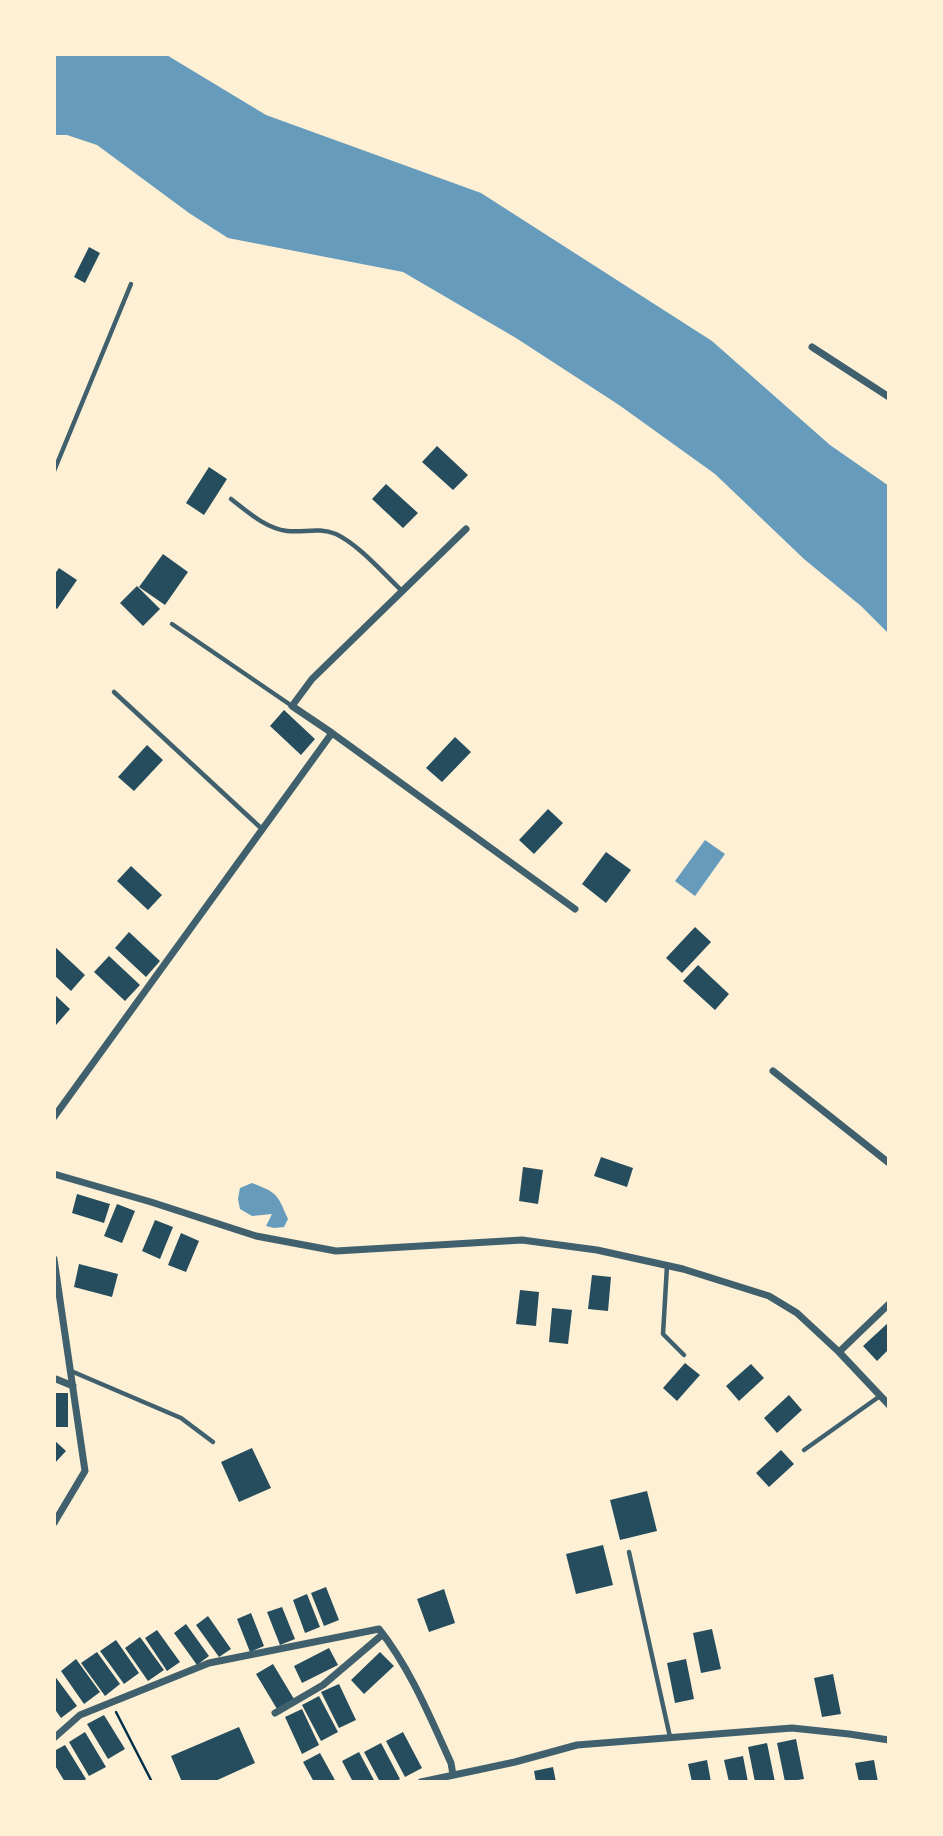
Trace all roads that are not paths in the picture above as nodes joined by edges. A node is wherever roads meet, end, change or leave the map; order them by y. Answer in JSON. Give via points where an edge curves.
{"nodes":[{"id":1,"x":131,"y":285,"type":"dead end"},
{"id":2,"x":812,"y":347,"type":"dead end"},
{"id":3,"x":889,"y":397,"type":"edge"},
{"id":4,"x":54,"y":471,"type":"edge"},
{"id":5,"x":231,"y":499,"type":"dead end"},
{"id":6,"x":466,"y":528,"type":"dead end"},
{"id":7,"x":402,"y":591,"type":"junction"},
{"id":8,"x":172,"y":624,"type":"dead end"},
{"id":9,"x":114,"y":692,"type":"dead end"},
{"id":10,"x":292,"y":706,"type":"junction"},
{"id":11,"x":332,"y":733,"type":"junction"},
{"id":12,"x":262,"y":829,"type":"junction"},
{"id":13,"x":575,"y":909,"type":"dead end"},
{"id":14,"x":773,"y":1071,"type":"dead end"},
{"id":15,"x":54,"y":1117,"type":"edge"},
{"id":16,"x":889,"y":1163,"type":"edge"},
{"id":17,"x":54,"y":1174,"type":"edge"},
{"id":18,"x":54,"y":1259,"type":"edge"},
{"id":19,"x":667,"y":1265,"type":"junction"},
{"id":20,"x":889,"y":1304,"type":"edge"},
{"id":21,"x":839,"y":1352,"type":"junction"},
{"id":22,"x":684,"y":1356,"type":"dead end"},
{"id":23,"x":71,"y":1371,"type":"junction"},
{"id":24,"x":55,"y":1379,"type":"edge"},
{"id":25,"x":74,"y":1386,"type":"junction"},
{"id":26,"x":880,"y":1395,"type":"junction"},
{"id":27,"x":889,"y":1405,"type":"edge"},
{"id":28,"x":213,"y":1442,"type":"dead end"},
{"id":29,"x":804,"y":1450,"type":"dead end"},
{"id":30,"x":54,"y":1523,"type":"edge"},
{"id":31,"x":629,"y":1552,"type":"dead end"},
{"id":32,"x":383,"y":1634,"type":"junction"},
{"id":33,"x":275,"y":1713,"type":"dead end"},
{"id":34,"x":670,"y":1737,"type":"junction"},
{"id":35,"x":54,"y":1738,"type":"edge"},
{"id":36,"x":889,"y":1740,"type":"edge"},
{"id":37,"x":453,"y":1775,"type":"junction"},
{"id":38,"x":421,"y":1782,"type":"edge"}],
"edges":[{"from":1,"to":4,"type":"lane"},
{"from":2,"to":3,"type":"street"},
{"from":5,"to":7,"type":"lane","via":[[264,524],[287,531],[314,529],[336,534]]},
{"from":6,"to":7,"type":"street"},
{"from":7,"to":10,"type":"street","via":[[312,679]]},
{"from":8,"to":10,"type":"lane"},
{"from":9,"to":12,"type":"lane"},
{"from":10,"to":11,"type":"street"},
{"from":11,"to":12,"type":"street"},
{"from":11,"to":13,"type":"street"},
{"from":12,"to":15,"type":"street"},
{"from":14,"to":16,"type":"street"},
{"from":17,"to":19,"type":"street","via":[[256,1236],[336,1251],[522,1240]]},
{"from":18,"to":23,"type":"street"},
{"from":19,"to":21,"type":"street","via":[[769,1296],[797,1313]]},
{"from":19,"to":22,"type":"lane","via":[[663,1334]]},
{"from":20,"to":21,"type":"street"},
{"from":21,"to":26,"type":"street"},
{"from":23,"to":25,"type":"street"},
{"from":23,"to":28,"type":"lane","via":[[181,1419]]},
{"from":24,"to":25,"type":"street"},
{"from":25,"to":30,"type":"street","via":[[85,1471]]},
{"from":26,"to":27,"type":"street"},
{"from":26,"to":29,"type":"lane"},
{"from":31,"to":34,"type":"lane"},
{"from":32,"to":33,"type":"street","via":[[323,1685]]},
{"from":32,"to":35,"type":"street","via":[[379,1629],[209,1663],[80,1715]]},
{"from":32,"to":37,"type":"street","via":[[421,1698]]},
{"from":34,"to":36,"type":"street","via":[[792,1728]]},
{"from":34,"to":37,"type":"street","via":[[577,1745]]},
{"from":37,"to":38,"type":"street"}]}
